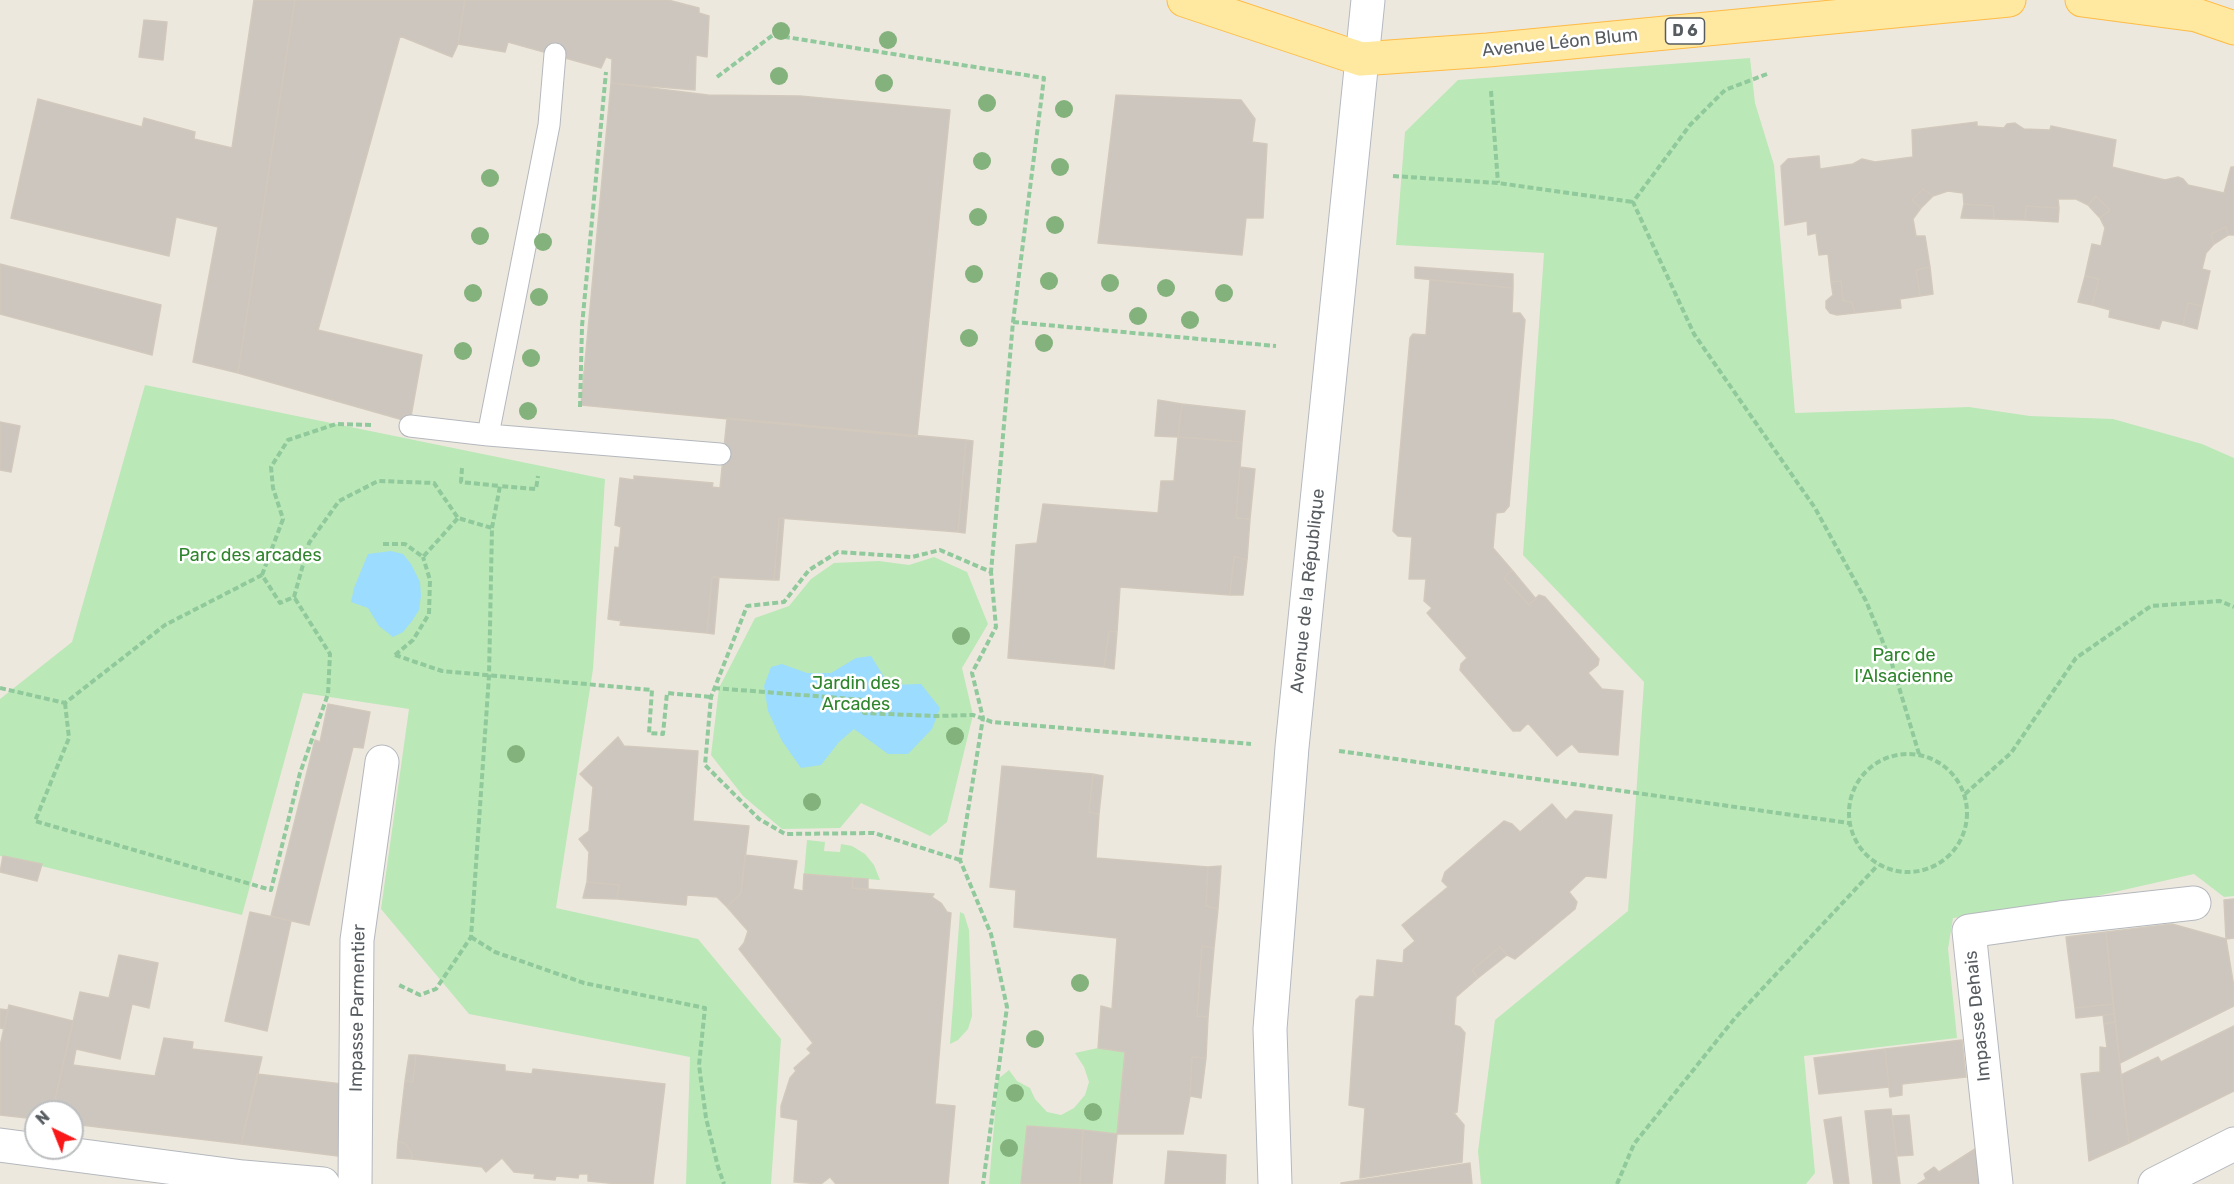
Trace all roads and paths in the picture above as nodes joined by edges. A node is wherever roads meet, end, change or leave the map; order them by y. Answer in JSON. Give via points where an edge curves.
{"nodes":[{"id":1,"x":1184,"y":0,"type":"edge"},
{"id":2,"x":1368,"y":0,"type":"edge"},
{"id":3,"x":2009,"y":0,"type":"edge"},
{"id":4,"x":2082,"y":0,"type":"edge"},
{"id":5,"x":2234,"y":28,"type":"edge"},
{"id":6,"x":555,"y":54,"type":"dead end"},
{"id":7,"x":1361,"y":59,"type":"junction"},
{"id":8,"x":606,"y":72,"type":"dead end"},
{"id":9,"x":1767,"y":74,"type":"dead end"},
{"id":10,"x":717,"y":77,"type":"dead end"},
{"id":11,"x":1490,"y":83,"type":"dead end"},
{"id":12,"x":1393,"y":176,"type":"dead end"},
{"id":13,"x":1498,"y":183,"type":"junction"},
{"id":14,"x":1633,"y":202,"type":"junction"},
{"id":15,"x":1013,"y":322,"type":"junction"},
{"id":16,"x":1276,"y":346,"type":"dead end"},
{"id":17,"x":580,"y":412,"type":"dead end"},
{"id":18,"x":410,"y":426,"type":"joint"},
{"id":19,"x":488,"y":435,"type":"junction"},
{"id":20,"x":720,"y":454,"type":"dead end"},
{"id":21,"x":463,"y":464,"type":"dead end"},
{"id":22,"x":529,"y":471,"type":"dead end"},
{"id":23,"x":500,"y":486,"type":"junction"},
{"id":24,"x":458,"y":518,"type":"junction"},
{"id":25,"x":492,"y":528,"type":"junction"},
{"id":26,"x":383,"y":544,"type":"dead end"},
{"id":27,"x":423,"y":557,"type":"junction"},
{"id":28,"x":991,"y":572,"type":"junction"},
{"id":29,"x":262,"y":575,"type":"junction"},
{"id":30,"x":294,"y":597,"type":"junction"},
{"id":31,"x":2234,"y":607,"type":"edge"},
{"id":32,"x":489,"y":676,"type":"junction"},
{"id":33,"x":0,"y":688,"type":"edge"},
{"id":34,"x":714,"y":688,"type":"junction"},
{"id":35,"x":711,"y":697,"type":"junction"},
{"id":36,"x":65,"y":703,"type":"junction"},
{"id":37,"x":983,"y":718,"type":"junction"},
{"id":38,"x":1252,"y":744,"type":"dead end"},
{"id":39,"x":1339,"y":751,"type":"dead end"},
{"id":40,"x":1919,"y":754,"type":"junction"},
{"id":41,"x":382,"y":762,"type":"dead end"},
{"id":42,"x":1965,"y":794,"type":"junction"},
{"id":43,"x":1849,"y":823,"type":"junction"},
{"id":44,"x":960,"y":860,"type":"junction"},
{"id":45,"x":1878,"y":865,"type":"junction"},
{"id":46,"x":2194,"y":903,"type":"dead end"},
{"id":47,"x":471,"y":938,"type":"junction"},
{"id":48,"x":357,"y":972,"type":"junction"},
{"id":49,"x":2234,"y":1144,"type":"edge"},
{"id":50,"x":0,"y":1145,"type":"edge"},
{"id":51,"x":243,"y":1180,"type":"edge"},
{"id":52,"x":323,"y":1184,"type":"edge"},
{"id":53,"x":355,"y":1184,"type":"edge"},
{"id":54,"x":724,"y":1184,"type":"edge"},
{"id":55,"x":984,"y":1184,"type":"edge"},
{"id":56,"x":1275,"y":1184,"type":"edge"},
{"id":57,"x":1617,"y":1184,"type":"edge"},
{"id":58,"x":1996,"y":1184,"type":"edge"},
{"id":59,"x":2154,"y":1184,"type":"edge"}],
"edges":[{"from":1,"to":7,"type":"main road","number":"D 6"},
{"from":2,"to":7,"type":"street","name":"Avenue de la République"},
{"from":3,"to":7,"type":"main road","name":"Avenue Léon Blum","number":"D 6"},
{"from":4,"to":5,"type":"main road","via":[[2196,15]]},
{"from":6,"to":19,"type":"lane","via":[[549,125]]},
{"from":7,"to":56,"type":"street","name":"Avenue de la République","via":[[1292,747],[1270,1029]]},
{"from":8,"to":17,"type":"path","via":[[582,326]]},
{"from":9,"to":14,"type":"path","via":[[1725,90],[1690,125]]},
{"from":10,"to":15,"type":"path","via":[[773,35],[1044,78]]},
{"from":11,"to":13,"type":"path"},
{"from":12,"to":13,"type":"path"},
{"from":13,"to":14,"type":"path"},
{"from":14,"to":40,"type":"path","via":[[1694,334],[1815,508],[1866,601],[1892,664]]},
{"from":15,"to":16,"type":"path"},
{"from":15,"to":28,"type":"path"},
{"from":18,"to":19,"type":"lane"},
{"from":18,"to":29,"type":"path","via":[[336,424],[288,440],[271,468],[283,519]]},
{"from":19,"to":20,"type":"lane"},
{"from":21,"to":23,"type":"path","via":[[461,482]]},
{"from":22,"to":23,"type":"path","via":[[539,472],[536,489]]},
{"from":23,"to":25,"type":"path"},
{"from":24,"to":25,"type":"path"},
{"from":24,"to":27,"type":"path"},
{"from":24,"to":30,"type":"path","via":[[434,483],[378,481],[339,501],[309,543]]},
{"from":25,"to":32,"type":"path"},
{"from":26,"to":27,"type":"path","via":[[405,544]]},
{"from":27,"to":32,"type":"path","via":[[430,580],[429,614],[413,640],[395,655],[442,671]]},
{"from":28,"to":34,"type":"path","via":[[940,550],[912,557],[838,552],[809,570],[783,602],[747,606]]},
{"from":28,"to":37,"type":"path","via":[[996,627],[972,673]]},
{"from":29,"to":30,"type":"path","via":[[280,603]]},
{"from":29,"to":36,"type":"path","via":[[165,625]]},
{"from":30,"to":36,"type":"path","via":[[330,654],[328,694],[300,773],[272,890],[35,821],[69,738]]},
{"from":31,"to":42,"type":"path","via":[[2220,601],[2151,606],[2076,658],[2011,753]]},
{"from":32,"to":35,"type":"path","via":[[652,690],[649,733],[663,734],[667,693]]},
{"from":32,"to":47,"type":"path"},
{"from":33,"to":36,"type":"path"},
{"from":34,"to":35,"type":"path"},
{"from":34,"to":37,"type":"path","via":[[865,700],[864,713]]},
{"from":35,"to":44,"type":"path","via":[[705,765],[759,819],[785,834],[874,833]]},
{"from":37,"to":38,"type":"path","via":[[992,722]]},
{"from":37,"to":44,"type":"path"},
{"from":39,"to":43,"type":"path"},
{"from":40,"to":42,"type":"path","via":[[1949,769]]},
{"from":40,"to":43,"type":"path","via":[[1901,753],[1868,770],[1849,801]]},
{"from":41,"to":48,"type":"street","name":"Impasse Parmentier","via":[[357,940]]},
{"from":42,"to":45,"type":"path","via":[[1966,830],[1949,856],[1919,872],[1898,872]]},
{"from":43,"to":45,"type":"path","via":[[1862,851]]},
{"from":44,"to":55,"type":"path","via":[[991,934],[1007,1007]]},
{"from":45,"to":57,"type":"path","via":[[1734,1018],[1634,1143]]},
{"from":46,"to":58,"type":"street","name":"Impasse Dehais","via":[[1969,931]]},
{"from":47,"to":48,"type":"path","via":[[436,989],[420,995],[380,975]]},
{"from":47,"to":54,"type":"path","via":[[495,952],[584,982],[705,1008],[699,1065],[706,1118]]},
{"from":48,"to":53,"type":"street","name":"Impasse Parmentier"},
{"from":49,"to":59,"type":"street"},
{"from":50,"to":51,"type":"street"},
{"from":51,"to":52,"type":"street"}]}
